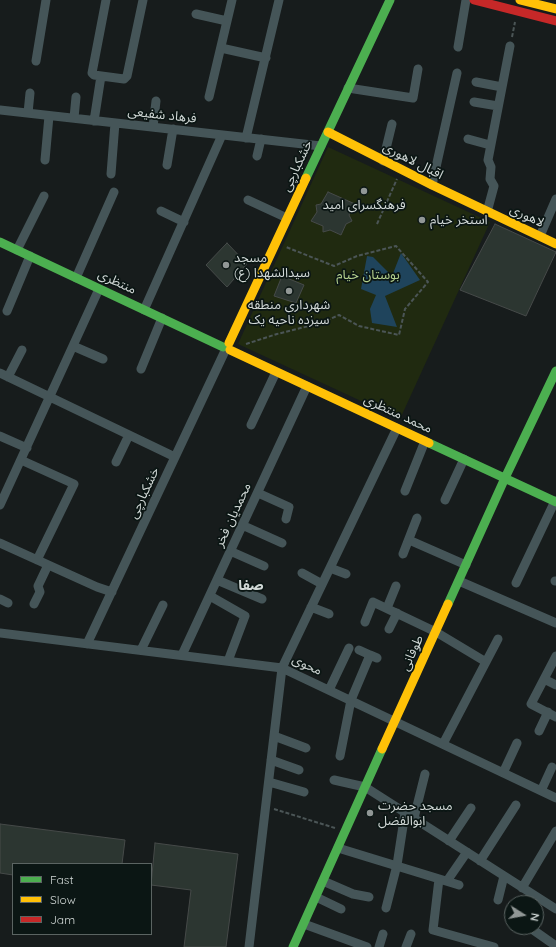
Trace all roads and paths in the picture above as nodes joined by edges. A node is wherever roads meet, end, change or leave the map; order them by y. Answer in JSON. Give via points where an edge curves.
{"nodes":[{"id":1,"x":46,"y":0,"type":"edge"},
{"id":2,"x":106,"y":0,"type":"edge"},
{"id":3,"x":143,"y":0,"type":"edge"},
{"id":4,"x":232,"y":0,"type":"edge"},
{"id":5,"x":279,"y":0,"type":"edge"},
{"id":6,"x":390,"y":0,"type":"edge"},
{"id":7,"x":466,"y":0,"type":"edge"},
{"id":8,"x":474,"y":0,"type":"edge"},
{"id":9,"x":520,"y":0,"type":"edge"},
{"id":10,"x":556,"y":9,"type":"edge"},
{"id":11,"x":517,"y":11,"type":"junction"},
{"id":12,"x":196,"y":14,"type":"dead end"},
{"id":13,"x":227,"y":21,"type":"junction"},
{"id":14,"x":556,"y":21,"type":"edge"},
{"id":15,"x":510,"y":46,"type":"joint"},
{"id":16,"x":458,"y":47,"type":"dead end"},
{"id":17,"x":221,"y":48,"type":"junction"},
{"id":18,"x":266,"y":58,"type":"junction"},
{"id":19,"x":36,"y":61,"type":"dead end"},
{"id":20,"x":418,"y":70,"type":"dead end"},
{"id":21,"x":457,"y":73,"type":"dead end"},
{"id":22,"x":101,"y":76,"type":"junction"},
{"id":23,"x":476,"y":82,"type":"dead end"},
{"id":24,"x":502,"y":87,"type":"junction"},
{"id":25,"x":348,"y":88,"type":"junction"},
{"id":26,"x":30,"y":93,"type":"dead end"},
{"id":27,"x":209,"y":96,"type":"dead end"},
{"id":28,"x":76,"y":97,"type":"dead end"},
{"id":29,"x":156,"y":100,"type":"dead end"},
{"id":30,"x":474,"y":102,"type":"dead end"},
{"id":31,"x":498,"y":106,"type":"junction"},
{"id":32,"x":0,"y":110,"type":"edge"},
{"id":33,"x":28,"y":113,"type":"junction"},
{"id":34,"x":49,"y":116,"type":"junction"},
{"id":35,"x":74,"y":118,"type":"junction"},
{"id":36,"x":94,"y":120,"type":"junction"},
{"id":37,"x":115,"y":123,"type":"junction"},
{"id":38,"x":392,"y":124,"type":"dead end"},
{"id":39,"x":153,"y":127,"type":"junction"},
{"id":40,"x":173,"y":129,"type":"junction"},
{"id":41,"x":328,"y":132,"type":"junction"},
{"id":42,"x":222,"y":135,"type":"junction"},
{"id":43,"x":246,"y":138,"type":"junction"},
{"id":44,"x":261,"y":139,"type":"junction"},
{"id":45,"x":468,"y":139,"type":"dead end"},
{"id":46,"x":490,"y":145,"type":"junction"},
{"id":47,"x":321,"y":146,"type":"junction"},
{"id":48,"x":258,"y":156,"type":"dead end"},
{"id":49,"x":45,"y":160,"type":"dead end"},
{"id":50,"x":383,"y":161,"type":"junction"},
{"id":51,"x":167,"y":165,"type":"dead end"},
{"id":52,"x":401,"y":170,"type":"junction"},
{"id":53,"x":111,"y":174,"type":"dead end"},
{"id":54,"x":432,"y":185,"type":"junction"},
{"id":55,"x":114,"y":192,"type":"dead end"},
{"id":56,"x":44,"y":196,"type":"dead end"},
{"id":57,"x":556,"y":199,"type":"edge"},
{"id":58,"x":248,"y":200,"type":"dead end"},
{"id":59,"x":161,"y":211,"type":"dead end"},
{"id":60,"x":488,"y":212,"type":"junction"},
{"id":61,"x":287,"y":218,"type":"junction"},
{"id":62,"x":184,"y":222,"type":"junction"},
{"id":63,"x":377,"y":224,"type":"dead end"},
{"id":64,"x":540,"y":236,"type":"junction"},
{"id":65,"x":0,"y":242,"type":"edge"},
{"id":66,"x":276,"y":242,"type":"junction"},
{"id":67,"x":556,"y":244,"type":"edge"},
{"id":68,"x":17,"y":250,"type":"junction"},
{"id":69,"x":30,"y":256,"type":"junction"},
{"id":70,"x":76,"y":278,"type":"junction"},
{"id":71,"x":100,"y":289,"type":"junction"},
{"id":72,"x":144,"y":310,"type":"junction"},
{"id":73,"x":7,"y":311,"type":"dead end"},
{"id":74,"x":162,"y":318,"type":"junction"},
{"id":75,"x":73,"y":346,"type":"junction"},
{"id":76,"x":226,"y":348,"type":"junction"},
{"id":77,"x":22,"y":350,"type":"dead end"},
{"id":78,"x":103,"y":359,"type":"dead end"},
{"id":79,"x":140,"y":369,"type":"dead end"},
{"id":80,"x":556,"y":371,"type":"edge"},
{"id":81,"x":276,"y":372,"type":"junction"},
{"id":82,"x":4,"y":375,"type":"edge"},
{"id":83,"x":307,"y":386,"type":"junction"},
{"id":84,"x":50,"y":397,"type":"junction"},
{"id":85,"x":251,"y":425,"type":"dead end"},
{"id":86,"x":397,"y":428,"type":"junction"},
{"id":87,"x":129,"y":435,"type":"junction"},
{"id":88,"x":0,"y":436,"type":"edge"},
{"id":89,"x":425,"y":441,"type":"junction"},
{"id":90,"x":26,"y":448,"type":"junction"},
{"id":91,"x":175,"y":457,"type":"junction"},
{"id":92,"x":464,"y":459,"type":"junction"},
{"id":93,"x":21,"y":460,"type":"junction"},
{"id":94,"x":116,"y":462,"type":"dead end"},
{"id":95,"x":505,"y":478,"type":"junction"},
{"id":96,"x":4,"y":487,"type":"edge"},
{"id":97,"x":405,"y":491,"type":"dead end"},
{"id":98,"x":258,"y":493,"type":"junction"},
{"id":99,"x":445,"y":500,"type":"dead end"},
{"id":100,"x":555,"y":501,"type":"edge"},
{"id":101,"x":0,"y":505,"type":"edge"},
{"id":102,"x":417,"y":518,"type":"dead end"},
{"id":103,"x":286,"y":519,"type":"dead end"},
{"id":104,"x":242,"y":525,"type":"junction"},
{"id":105,"x":409,"y":540,"type":"junction"},
{"id":106,"x":282,"y":543,"type":"dead end"},
{"id":107,"x":1,"y":546,"type":"edge"},
{"id":108,"x":230,"y":552,"type":"junction"},
{"id":109,"x":403,"y":554,"type":"dead end"},
{"id":110,"x":37,"y":560,"type":"junction"},
{"id":111,"x":48,"y":565,"type":"junction"},
{"id":112,"x":466,"y":565,"type":"junction"},
{"id":113,"x":264,"y":566,"type":"dead end"},
{"id":114,"x":330,"y":568,"type":"junction"},
{"id":115,"x":302,"y":573,"type":"dead end"},
{"id":116,"x":346,"y":574,"type":"dead end"},
{"id":117,"x":217,"y":580,"type":"junction"},
{"id":118,"x":459,"y":581,"type":"junction"},
{"id":119,"x":516,"y":583,"type":"dead end"},
{"id":120,"x":322,"y":584,"type":"junction"},
{"id":121,"x":396,"y":586,"type":"dead end"},
{"id":122,"x":112,"y":592,"type":"junction"},
{"id":123,"x":210,"y":596,"type":"junction"},
{"id":124,"x":262,"y":598,"type":"dead end"},
{"id":125,"x":34,"y":604,"type":"dead end"},
{"id":126,"x":163,"y":605,"type":"dead end"},
{"id":127,"x":311,"y":607,"type":"junction"},
{"id":128,"x":387,"y":608,"type":"junction"},
{"id":129,"x":397,"y":613,"type":"junction"},
{"id":130,"x":329,"y":614,"type":"dead end"},
{"id":131,"x":365,"y":622,"type":"dead end"},
{"id":132,"x":556,"y":623,"type":"edge"},
{"id":133,"x":389,"y":629,"type":"dead end"},
{"id":134,"x":436,"y":632,"type":"junction"},
{"id":135,"x":0,"y":633,"type":"edge"},
{"id":136,"x":498,"y":639,"type":"dead end"},
{"id":137,"x":87,"y":644,"type":"junction"},
{"id":138,"x":349,"y":648,"type":"dead end"},
{"id":139,"x":141,"y":650,"type":"junction"},
{"id":140,"x":359,"y":650,"type":"dead end"},
{"id":141,"x":182,"y":655,"type":"junction"},
{"id":142,"x":556,"y":656,"type":"edge"},
{"id":143,"x":228,"y":661,"type":"junction"},
{"id":144,"x":486,"y":662,"type":"junction"},
{"id":145,"x":282,"y":668,"type":"junction"},
{"id":146,"x":544,"y":680,"type":"junction"},
{"id":147,"x":556,"y":685,"type":"edge"},
{"id":148,"x":329,"y":690,"type":"junction"},
{"id":149,"x":351,"y":700,"type":"junction"},
{"id":150,"x":552,"y":714,"type":"edge"},
{"id":151,"x":395,"y":722,"type":"junction"},
{"id":152,"x":539,"y":731,"type":"dead end"},
{"id":153,"x":274,"y":736,"type":"junction"},
{"id":154,"x":517,"y":743,"type":"dead end"},
{"id":155,"x":443,"y":744,"type":"junction"},
{"id":156,"x":306,"y":748,"type":"dead end"},
{"id":157,"x":340,"y":756,"type":"dead end"},
{"id":158,"x":271,"y":760,"type":"junction"},
{"id":159,"x":552,"y":767,"type":"dead end"},
{"id":160,"x":299,"y":770,"type":"dead end"},
{"id":161,"x":503,"y":773,"type":"junction"},
{"id":162,"x":425,"y":774,"type":"dead end"},
{"id":163,"x":334,"y":780,"type":"dead end"},
{"id":164,"x":269,"y":782,"type":"junction"},
{"id":165,"x":366,"y":787,"type":"junction"},
{"id":166,"x":541,"y":791,"type":"junction"},
{"id":167,"x":304,"y":792,"type":"dead end"},
{"id":168,"x":556,"y":798,"type":"edge"},
{"id":169,"x":516,"y":804,"type":"dead end"},
{"id":170,"x":266,"y":806,"type":"junction"},
{"id":171,"x":471,"y":808,"type":"dead end"},
{"id":172,"x":405,"y":813,"type":"junction"},
{"id":173,"x":414,"y":818,"type":"junction"},
{"id":174,"x":346,"y":831,"type":"junction"},
{"id":175,"x":556,"y":831,"type":"edge"},
{"id":176,"x":449,"y":841,"type":"junction"},
{"id":177,"x":338,"y":848,"type":"junction"},
{"id":178,"x":467,"y":852,"type":"junction"},
{"id":179,"x":480,"y":860,"type":"junction"},
{"id":180,"x":397,"y":865,"type":"junction"},
{"id":181,"x":504,"y":876,"type":"junction"},
{"id":182,"x":443,"y":880,"type":"junction"},
{"id":183,"x":323,"y":881,"type":"junction"},
{"id":184,"x":459,"y":885,"type":"dead end"},
{"id":185,"x":522,"y":888,"type":"junction"},
{"id":186,"x":316,"y":897,"type":"junction"},
{"id":187,"x":370,"y":898,"type":"dead end"},
{"id":188,"x":498,"y":900,"type":"dead end"},
{"id":189,"x":386,"y":908,"type":"dead end"},
{"id":190,"x":341,"y":909,"type":"dead end"},
{"id":191,"x":556,"y":909,"type":"edge"},
{"id":192,"x":304,"y":924,"type":"junction"},
{"id":193,"x":383,"y":934,"type":"dead end"},
{"id":194,"x":411,"y":934,"type":"dead end"},
{"id":195,"x":540,"y":935,"type":"edge"},
{"id":196,"x":556,"y":946,"type":"edge"},
{"id":197,"x":249,"y":947,"type":"edge"},
{"id":198,"x":293,"y":947,"type":"edge"},
{"id":199,"x":367,"y":947,"type":"edge"},
{"id":200,"x":379,"y":947,"type":"edge"},
{"id":201,"x":406,"y":947,"type":"edge"},
{"id":202,"x":494,"y":947,"type":"edge"}],
"edges":[{"from":1,"to":19,"type":"street"},
{"from":2,"to":22,"type":"street","via":[[92,69],[92,73]]},
{"from":3,"to":22,"type":"street","via":[[127,76],[124,79]]},
{"from":4,"to":13,"type":"street"},
{"from":5,"to":18,"type":"street"},
{"from":6,"to":25,"type":"main road","name":"خشکبارچی"},
{"from":7,"to":16,"type":"street"},
{"from":8,"to":11,"type":"main road"},
{"from":9,"to":10,"type":"main road"},
{"from":11,"to":14,"type":"main road"},
{"from":11,"to":15,"type":"path"},
{"from":12,"to":13,"type":"street"},
{"from":13,"to":17,"type":"street"},
{"from":15,"to":24,"type":"street"},
{"from":17,"to":18,"type":"street"},
{"from":17,"to":27,"type":"street"},
{"from":18,"to":43,"type":"street"},
{"from":20,"to":25,"type":"street","via":[[413,98]]},
{"from":21,"to":54,"type":"street"},
{"from":22,"to":36,"type":"street"},
{"from":23,"to":24,"type":"street"},
{"from":24,"to":31,"type":"street"},
{"from":25,"to":41,"type":"main road","name":"خشکبارچی"},
{"from":26,"to":33,"type":"street"},
{"from":28,"to":35,"type":"street"},
{"from":29,"to":39,"type":"street"},
{"from":30,"to":31,"type":"street"},
{"from":31,"to":46,"type":"street"},
{"from":32,"to":33,"type":"street","name":"فرهاد شفیعی"},
{"from":33,"to":34,"type":"street","name":"فرهاد شفیعی"},
{"from":34,"to":35,"type":"street","name":"فرهاد شفیعی"},
{"from":34,"to":49,"type":"street"},
{"from":35,"to":36,"type":"street","name":"فرهاد شفیعی"},
{"from":36,"to":37,"type":"street","name":"فرهاد شفیعی"},
{"from":37,"to":39,"type":"street","name":"فرهاد شفیعی"},
{"from":37,"to":53,"type":"street"},
{"from":38,"to":50,"type":"street"},
{"from":39,"to":40,"type":"street","name":"فرهاد شفیعی"},
{"from":40,"to":42,"type":"street","name":"فرهاد شفیعی"},
{"from":40,"to":51,"type":"street"},
{"from":41,"to":47,"type":"main road","name":"خشکبارچی"},
{"from":41,"to":50,"type":"main road","name":"اقبال لاهوری"},
{"from":42,"to":43,"type":"street","name":"فرهاد شفیعی"},
{"from":42,"to":62,"type":"street"},
{"from":43,"to":44,"type":"street","name":"فرهاد شفیعی"},
{"from":44,"to":47,"type":"street","name":"فرهاد شفیعی"},
{"from":44,"to":48,"type":"street"},
{"from":45,"to":46,"type":"street"},
{"from":46,"to":60,"type":"street","via":[[488,160],[491,166],[490,179],[494,186]]},
{"from":47,"to":61,"type":"main road","name":"خشکبارچی"},
{"from":50,"to":52,"type":"main road","name":"اقبال لاهوری"},
{"from":52,"to":54,"type":"main road","name":"اقبال لاهوری"},
{"from":52,"to":63,"type":"path"},
{"from":54,"to":60,"type":"main road","name":"اقبال لاهوری"},
{"from":55,"to":70,"type":"street"},
{"from":56,"to":68,"type":"street"},
{"from":57,"to":64,"type":"street"},
{"from":58,"to":61,"type":"street"},
{"from":59,"to":62,"type":"street"},
{"from":60,"to":64,"type":"main road","name":"لاهوری"},
{"from":61,"to":66,"type":"main road","name":"خشکبارچی"},
{"from":62,"to":72,"type":"street"},
{"from":64,"to":67,"type":"main road","name":"لاهوری"},
{"from":65,"to":68,"type":"main road","name":"منتظری"},
{"from":66,"to":76,"type":"main road","name":"خشکبارچی"},
{"from":66,"to":76,"type":"path","via":[[334,266],[357,256],[396,246],[428,282],[406,309],[399,335],[359,326],[339,315],[321,323]]},
{"from":68,"to":69,"type":"main road","name":"منتظری"},
{"from":69,"to":70,"type":"main road","name":"منتظری"},
{"from":69,"to":73,"type":"street"},
{"from":70,"to":71,"type":"main road","name":"منتظری"},
{"from":71,"to":72,"type":"main road","name":"منتظری"},
{"from":71,"to":75,"type":"street"},
{"from":72,"to":74,"type":"main road","name":"منتظری"},
{"from":74,"to":76,"type":"main road","name":"منتظری"},
{"from":74,"to":79,"type":"street"},
{"from":75,"to":78,"type":"street"},
{"from":75,"to":84,"type":"street"},
{"from":76,"to":81,"type":"main road","name":"محمد منتظری"},
{"from":76,"to":91,"type":"street","name":"خشکبارچی"},
{"from":77,"to":82,"type":"street"},
{"from":80,"to":95,"type":"main road","name":"طوفانی"},
{"from":81,"to":83,"type":"main road","name":"محمد منتظری"},
{"from":81,"to":85,"type":"street"},
{"from":82,"to":84,"type":"street"},
{"from":83,"to":86,"type":"main road","name":"محمد منتظری"},
{"from":83,"to":98,"type":"street","name":"محمدیان فخر"},
{"from":84,"to":87,"type":"street"},
{"from":84,"to":90,"type":"street"},
{"from":86,"to":89,"type":"main road","name":"محمد منتظری"},
{"from":86,"to":114,"type":"street"},
{"from":87,"to":91,"type":"street"},
{"from":87,"to":94,"type":"street"},
{"from":88,"to":90,"type":"street"},
{"from":89,"to":92,"type":"main road","name":"محمد منتظری"},
{"from":89,"to":97,"type":"street"},
{"from":90,"to":93,"type":"street"},
{"from":91,"to":122,"type":"street","name":"خشکبارچی"},
{"from":92,"to":95,"type":"main road","name":"محمد منتظری"},
{"from":92,"to":99,"type":"street"},
{"from":93,"to":96,"type":"street"},
{"from":93,"to":110,"type":"street","via":[[74,484]]},
{"from":95,"to":100,"type":"main road","name":"محمد منتظری"},
{"from":95,"to":112,"type":"main road","name":"طوفانی"},
{"from":96,"to":101,"type":"street"},
{"from":98,"to":103,"type":"street","via":[[289,507]]},
{"from":98,"to":104,"type":"street","name":"محمدیان فخر"},
{"from":100,"to":119,"type":"street"},
{"from":102,"to":105,"type":"street"},
{"from":104,"to":106,"type":"street"},
{"from":104,"to":108,"type":"street","name":"محمدیان فخر"},
{"from":105,"to":109,"type":"street"},
{"from":105,"to":112,"type":"street"},
{"from":107,"to":110,"type":"street"},
{"from":108,"to":113,"type":"street"},
{"from":108,"to":117,"type":"street","name":"محمدیان فخر"},
{"from":110,"to":111,"type":"street"},
{"from":111,"to":122,"type":"street"},
{"from":111,"to":125,"type":"street","via":[[38,586],[40,592]]},
{"from":112,"to":118,"type":"main road","name":"طوفانی"},
{"from":114,"to":116,"type":"street"},
{"from":114,"to":120,"type":"street"},
{"from":115,"to":120,"type":"street"},
{"from":117,"to":123,"type":"street","name":"محمدیان فخر"},
{"from":117,"to":124,"type":"street"},
{"from":118,"to":132,"type":"street"},
{"from":118,"to":134,"type":"main road","name":"طوفانی"},
{"from":120,"to":127,"type":"street"},
{"from":121,"to":128,"type":"street"},
{"from":122,"to":137,"type":"street","name":"خشکبارچی"},
{"from":123,"to":141,"type":"street","name":"محمدیان فخر"},
{"from":123,"to":143,"type":"street","via":[[246,616]]},
{"from":126,"to":139,"type":"street"},
{"from":127,"to":130,"type":"street"},
{"from":127,"to":145,"type":"street"},
{"from":128,"to":129,"type":"street"},
{"from":128,"to":131,"type":"street","via":[[373,602]]},
{"from":129,"to":133,"type":"street"},
{"from":129,"to":134,"type":"street"},
{"from":134,"to":144,"type":"street"},
{"from":134,"to":151,"type":"main road","name":"طوفانی"},
{"from":135,"to":137,"type":"street","name":"محوی"},
{"from":136,"to":144,"type":"street"},
{"from":137,"to":139,"type":"street","name":"محوی"},
{"from":138,"to":148,"type":"street"},
{"from":139,"to":141,"type":"street","name":"محوی"},
{"from":140,"to":149,"type":"street","via":[[373,656]]},
{"from":141,"to":143,"type":"street","name":"محوی"},
{"from":142,"to":146,"type":"street"},
{"from":143,"to":145,"type":"street","name":"محوی"},
{"from":144,"to":155,"type":"street"},
{"from":145,"to":148,"type":"street","name":"محوی"},
{"from":145,"to":153,"type":"street"},
{"from":146,"to":147,"type":"street"},
{"from":146,"to":150,"type":"street","via":[[531,704]]},
{"from":148,"to":149,"type":"street","name":"محوی"},
{"from":149,"to":151,"type":"street","name":"محوی"},
{"from":149,"to":157,"type":"street"},
{"from":150,"to":152,"type":"street"},
{"from":151,"to":155,"type":"street","name":"محوی"},
{"from":151,"to":165,"type":"main road","name":"طوفانی"},
{"from":153,"to":156,"type":"street"},
{"from":153,"to":158,"type":"street"},
{"from":154,"to":161,"type":"street"},
{"from":155,"to":161,"type":"street","name":"محوی"},
{"from":158,"to":160,"type":"street"},
{"from":158,"to":164,"type":"street"},
{"from":159,"to":166,"type":"street"},
{"from":161,"to":166,"type":"street","name":"محوی"},
{"from":162,"to":173,"type":"street"},
{"from":163,"to":165,"type":"street"},
{"from":164,"to":167,"type":"street"},
{"from":164,"to":170,"type":"street"},
{"from":165,"to":172,"type":"street"},
{"from":165,"to":174,"type":"main road","name":"طوفانی"},
{"from":166,"to":168,"type":"street","name":"محوی"},
{"from":169,"to":179,"type":"street"},
{"from":170,"to":174,"type":"path"},
{"from":170,"to":197,"type":"street"},
{"from":171,"to":176,"type":"street"},
{"from":172,"to":173,"type":"street"},
{"from":172,"to":180,"type":"street"},
{"from":173,"to":176,"type":"street"},
{"from":174,"to":177,"type":"main road","name":"طوفانی"},
{"from":175,"to":185,"type":"street"},
{"from":176,"to":178,"type":"street"},
{"from":177,"to":180,"type":"street"},
{"from":177,"to":183,"type":"main road","name":"طوفانی"},
{"from":178,"to":179,"type":"street"},
{"from":178,"to":182,"type":"street"},
{"from":179,"to":181,"type":"street"},
{"from":180,"to":182,"type":"street"},
{"from":180,"to":189,"type":"street"},
{"from":181,"to":185,"type":"street"},
{"from":181,"to":188,"type":"street"},
{"from":182,"to":184,"type":"street"},
{"from":182,"to":202,"type":"street","via":[[433,930]]},
{"from":183,"to":186,"type":"main road","name":"طوفانی"},
{"from":183,"to":187,"type":"street"},
{"from":185,"to":191,"type":"street"},
{"from":186,"to":190,"type":"street"},
{"from":186,"to":192,"type":"main road","name":"طوفانی"},
{"from":192,"to":198,"type":"main road","name":"طوفانی"},
{"from":192,"to":199,"type":"street"},
{"from":193,"to":200,"type":"street"},
{"from":194,"to":201,"type":"street"},
{"from":195,"to":196,"type":"street"}]}
